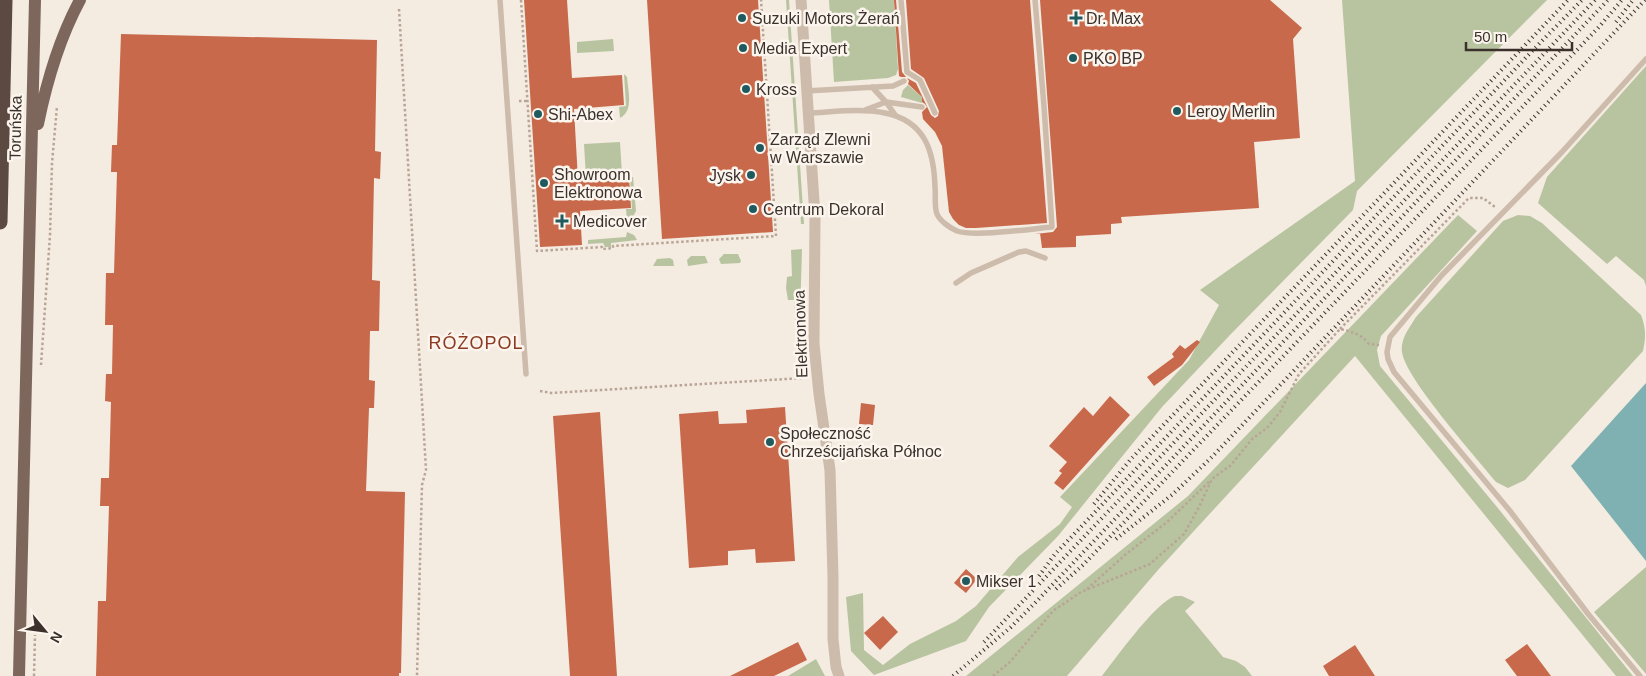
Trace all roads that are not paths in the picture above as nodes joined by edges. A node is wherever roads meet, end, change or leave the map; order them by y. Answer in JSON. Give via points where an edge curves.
{"nodes":[{"id":1,"x":5,"y":0,"type":"edge"},
{"id":2,"x":35,"y":0,"type":"edge"},
{"id":3,"x":80,"y":0,"type":"edge"},
{"id":4,"x":500,"y":0,"type":"edge"},
{"id":5,"x":801,"y":0,"type":"edge"},
{"id":6,"x":901,"y":0,"type":"edge"},
{"id":7,"x":1035,"y":0,"type":"edge"},
{"id":8,"x":1646,"y":59,"type":"edge"},
{"id":9,"x":904,"y":80,"type":"dead end"},
{"id":10,"x":872,"y":88,"type":"junction"},
{"id":11,"x":806,"y":91,"type":"junction"},
{"id":12,"x":886,"y":102,"type":"junction"},
{"id":13,"x":922,"y":107,"type":"dead end"},
{"id":14,"x":861,"y":111,"type":"junction"},
{"id":15,"x":808,"y":112,"type":"junction"},
{"id":16,"x":935,"y":113,"type":"dead end"},
{"id":17,"x":896,"y":116,"type":"junction"},
{"id":18,"x":31,"y":188,"type":"junction"},
{"id":19,"x":0,"y":222,"type":"edge"},
{"id":20,"x":1045,"y":258,"type":"dead end"},
{"id":21,"x":956,"y":283,"type":"dead end"},
{"id":22,"x":526,"y":374,"type":"dead end"},
{"id":23,"x":838,"y":672,"type":"edge"},
{"id":24,"x":19,"y":676,"type":"edge"},
{"id":25,"x":1640,"y":676,"type":"edge"}],
"edges":[{"from":1,"to":19,"type":"highway","name":"Toruńska"},
{"from":2,"to":18,"type":"main road","name":"Toruńska"},
{"from":3,"to":18,"type":"main road","via":[[60,43],[46,86],[37,128]]},
{"from":4,"to":22,"type":"lane"},
{"from":5,"to":11,"type":"street","name":"Elektronowa"},
{"from":6,"to":16,"type":"lane","via":[[907,72],[920,80]]},
{"from":7,"to":17,"type":"lane","via":[[1052,227],[958,232],[944,223],[937,214],[934,169],[926,140]]},
{"from":8,"to":25,"type":"lane","via":[[1562,152],[1441,276],[1390,337],[1388,345],[1388,359],[1394,372],[1510,511],[1589,616]]},
{"from":9,"to":10,"type":"lane","via":[[893,86]]},
{"from":10,"to":11,"type":"lane"},
{"from":10,"to":12,"type":"lane"},
{"from":11,"to":15,"type":"street","name":"Elektronowa"},
{"from":12,"to":13,"type":"lane"},
{"from":12,"to":14,"type":"lane"},
{"from":12,"to":17,"type":"lane"},
{"from":14,"to":15,"type":"lane"},
{"from":14,"to":17,"type":"lane"},
{"from":15,"to":23,"type":"street","name":"Elektronowa","via":[[815,217],[814,344],[830,470],[833,639]]},
{"from":18,"to":24,"type":"main road","name":"Toruńska"},
{"from":20,"to":21,"type":"lane","via":[[1026,251],[1019,252]]}]}
